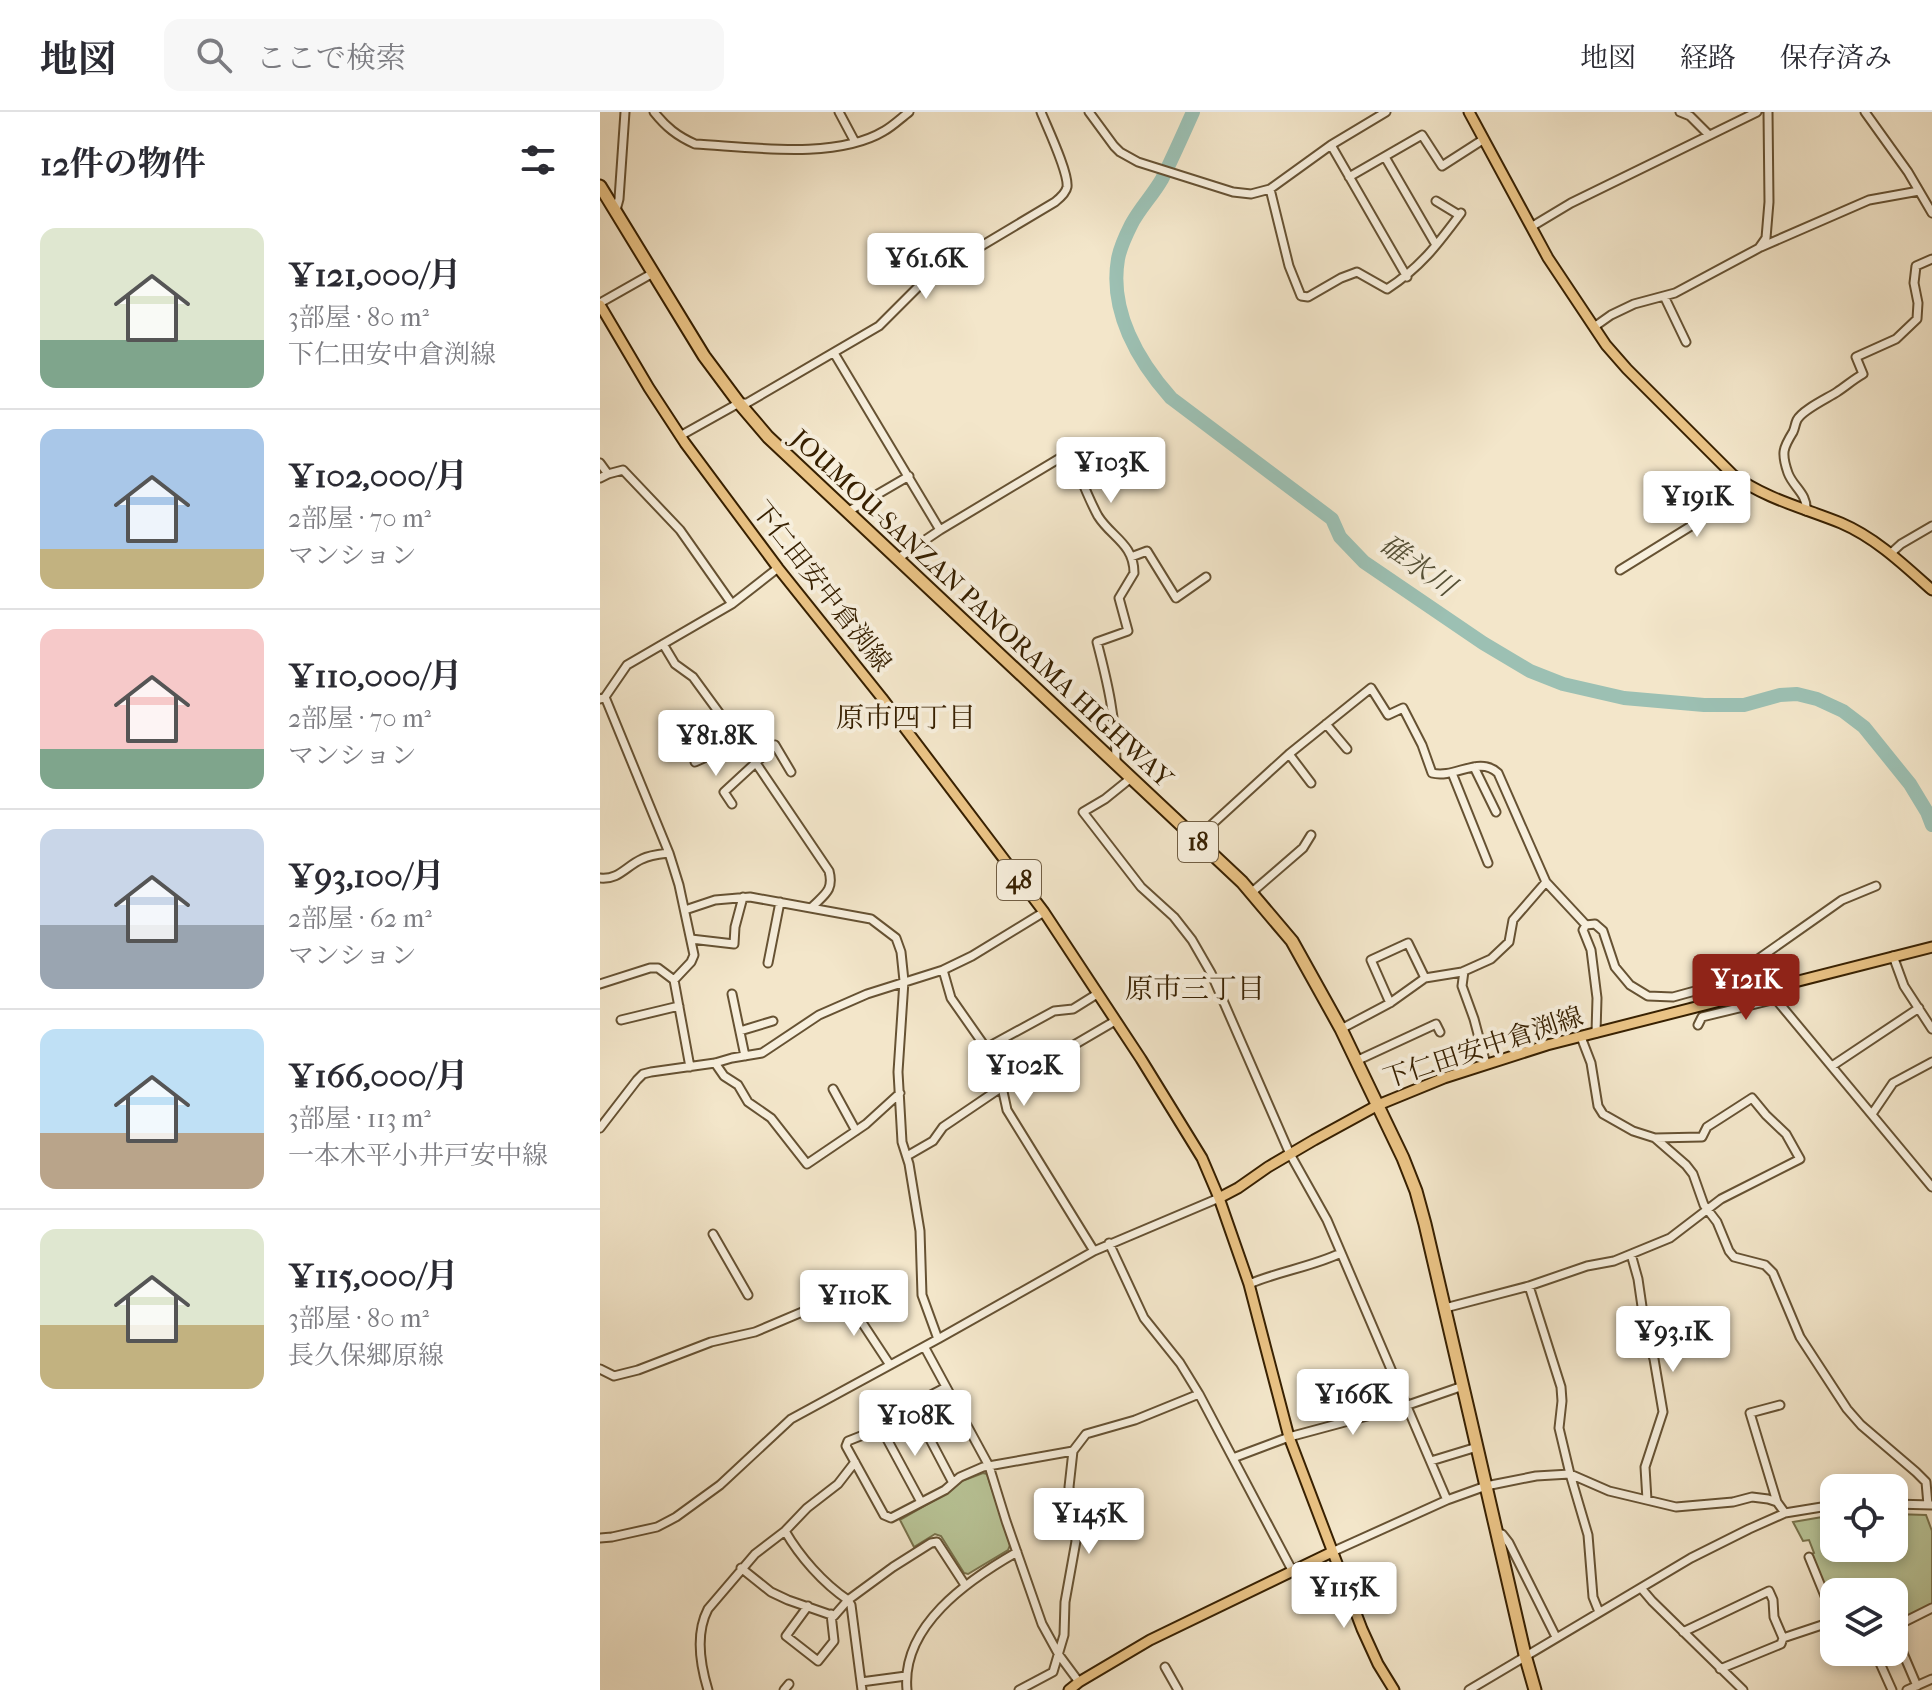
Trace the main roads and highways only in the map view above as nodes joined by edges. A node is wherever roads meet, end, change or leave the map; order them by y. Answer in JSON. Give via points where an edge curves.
{"nodes":[{"id":1,"x":1469,"y":112,"type":"edge"},
{"id":2,"x":600,"y":186,"type":"edge"},
{"id":3,"x":600,"y":304,"type":"edge"},
{"id":4,"x":1932,"y":590,"type":"edge"},
{"id":5,"x":1932,"y":947,"type":"edge"},
{"id":6,"x":1378,"y":1105,"type":"junction"},
{"id":7,"x":1219,"y":1198,"type":"junction"},
{"id":8,"x":1332,"y":1552,"type":"junction"},
{"id":9,"x":1069,"y":1690,"type":"edge"},
{"id":10,"x":1394,"y":1690,"type":"edge"},
{"id":11,"x":1535,"y":1690,"type":"edge"}],
"edges":[{"from":1,"to":4,"type":"main road","via":[[1548,258],[1627,369],[1733,475],[1769,496],[1868,537]]},
{"from":2,"to":6,"type":"highway","name":"JOUMOU-SANZAN PANORAMA HIGHWAY","number":"18","via":[[704,356],[768,437],[1196,839],[1292,941]]},
{"from":3,"to":7,"type":"main road","name":"下仁田安中倉渕線","number":"48","via":[[680,436],[1044,912],[1166,1098]]},
{"from":5,"to":6,"type":"main road","name":"下仁田安中倉渕線","via":[[1547,1045]]},
{"from":6,"to":7,"type":"main road","name":"下仁田安中倉渕線"},
{"from":6,"to":11,"type":"highway","name":"JOUMOU-SANZAN PANORAMA HIGHWAY","number":"18","via":[[1416,1191]]},
{"from":7,"to":8,"type":"main road","via":[[1249,1284],[1289,1437]]},
{"from":8,"to":9,"type":"main road","via":[[1150,1640]]},
{"from":8,"to":10,"type":"main road","via":[[1362,1629]]}]}
